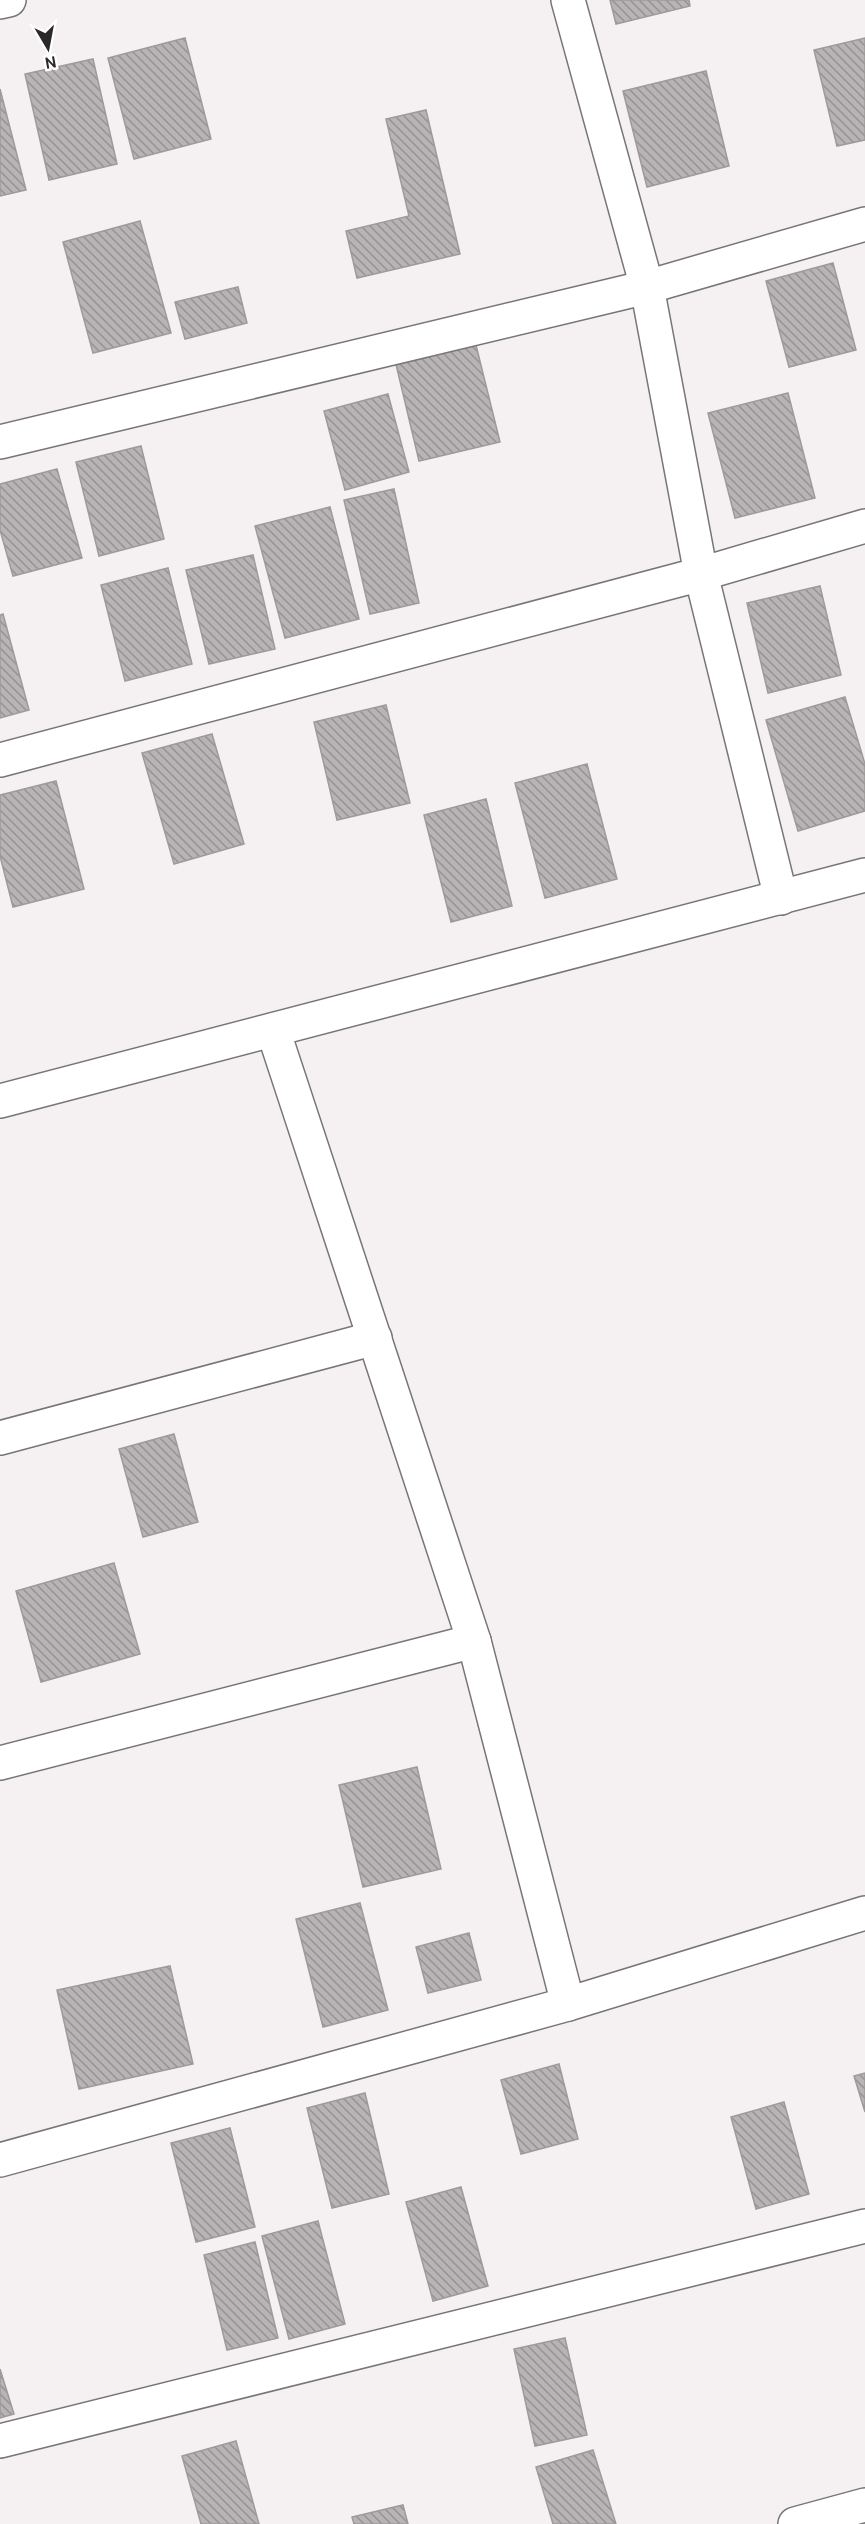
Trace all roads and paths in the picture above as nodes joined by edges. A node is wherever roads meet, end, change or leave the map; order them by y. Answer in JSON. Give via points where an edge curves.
{"nodes":[{"id":1,"x":9,"y":0,"type":"edge"},
{"id":2,"x":568,"y":0,"type":"edge"},
{"id":3,"x":0,"y":2,"type":"edge"},
{"id":4,"x":865,"y":225,"type":"edge"},
{"id":5,"x":647,"y":286,"type":"junction"},
{"id":6,"x":0,"y":442,"type":"edge"},
{"id":7,"x":865,"y":526,"type":"edge"},
{"id":8,"x":701,"y":574,"type":"junction"},
{"id":9,"x":0,"y":760,"type":"edge"},
{"id":10,"x":865,"y":875,"type":"edge"},
{"id":11,"x":781,"y":898,"type":"junction"},
{"id":12,"x":273,"y":1030,"type":"junction"},
{"id":13,"x":0,"y":1101,"type":"edge"},
{"id":14,"x":375,"y":1338,"type":"junction"},
{"id":15,"x":0,"y":1438,"type":"edge"},
{"id":16,"x":474,"y":1641,"type":"junction"},
{"id":17,"x":0,"y":1763,"type":"edge"},
{"id":18,"x":865,"y":1913,"type":"edge"},
{"id":19,"x":568,"y":2004,"type":"junction"},
{"id":20,"x":0,"y":2160,"type":"edge"},
{"id":21,"x":865,"y":2226,"type":"edge"},
{"id":22,"x":0,"y":2441,"type":"edge"},
{"id":23,"x":865,"y":2505,"type":"edge"},
{"id":24,"x":795,"y":2524,"type":"edge"}],
"edges":[{"from":1,"to":3,"type":"street"},
{"from":2,"to":5,"type":"street"},
{"from":4,"to":5,"type":"street"},
{"from":5,"to":6,"type":"street"},
{"from":5,"to":8,"type":"street"},
{"from":7,"to":8,"type":"street"},
{"from":8,"to":9,"type":"street"},
{"from":8,"to":11,"type":"street"},
{"from":10,"to":11,"type":"street"},
{"from":11,"to":12,"type":"street"},
{"from":12,"to":13,"type":"street"},
{"from":12,"to":14,"type":"street"},
{"from":14,"to":15,"type":"street"},
{"from":14,"to":16,"type":"street"},
{"from":16,"to":17,"type":"street"},
{"from":16,"to":19,"type":"street"},
{"from":18,"to":19,"type":"street"},
{"from":19,"to":20,"type":"street"},
{"from":21,"to":22,"type":"street"},
{"from":23,"to":24,"type":"street"}]}
